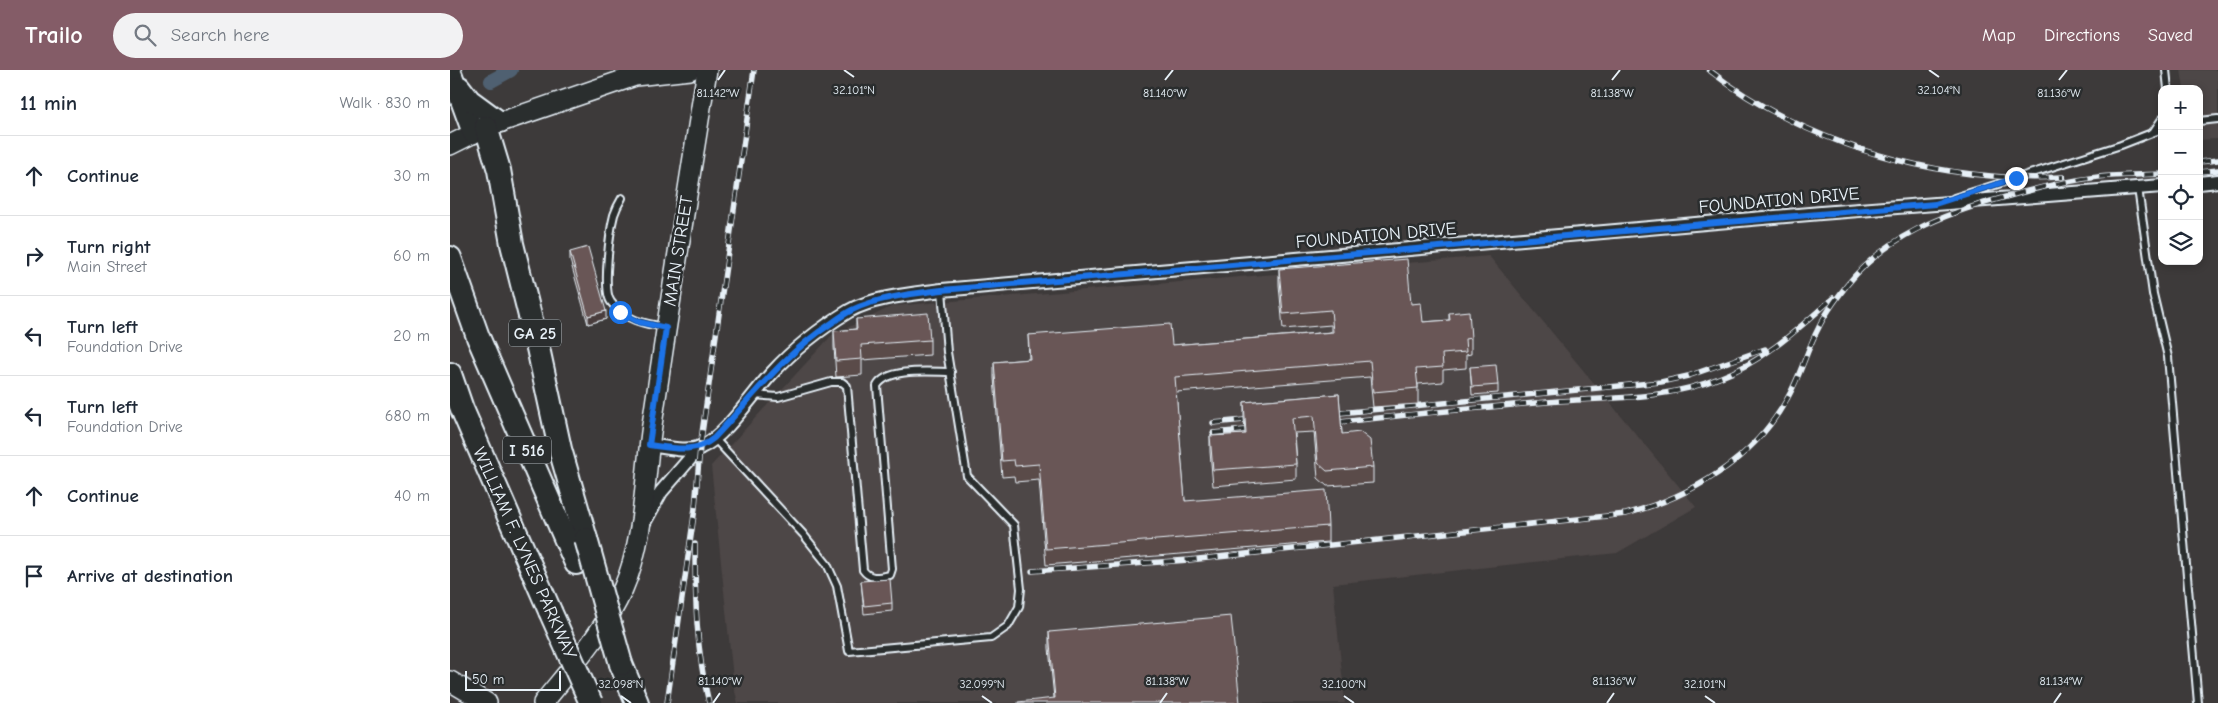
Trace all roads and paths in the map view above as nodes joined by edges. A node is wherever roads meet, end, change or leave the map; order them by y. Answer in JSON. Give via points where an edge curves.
{"nodes":[{"id":1,"x":690,"y":70,"type":"edge"},
{"id":2,"x":706,"y":70,"type":"edge"},
{"id":3,"x":2166,"y":70,"type":"edge"},
{"id":4,"x":453,"y":76,"type":"edge"},
{"id":5,"x":2168,"y":85,"type":"edge"},
{"id":6,"x":2218,"y":119,"type":"edge"},
{"id":7,"x":2203,"y":121,"type":"edge"},
{"id":8,"x":2158,"y":125,"type":"edge"},
{"id":9,"x":486,"y":127,"type":"junction"},
{"id":10,"x":2159,"y":130,"type":"edge"},
{"id":11,"x":2153,"y":132,"type":"junction"},
{"id":12,"x":450,"y":145,"type":"edge"},
{"id":13,"x":2218,"y":181,"type":"edge"},
{"id":14,"x":2203,"y":183,"type":"edge"},
{"id":15,"x":2158,"y":186,"type":"edge"},
{"id":16,"x":2138,"y":188,"type":"junction"},
{"id":17,"x":622,"y":198,"type":"dead end"},
{"id":18,"x":1935,"y":204,"type":"junction"},
{"id":19,"x":450,"y":258,"type":"edge"},
{"id":20,"x":942,"y":290,"type":"junction"},
{"id":21,"x":666,"y":328,"type":"junction"},
{"id":22,"x":951,"y":372,"type":"junction"},
{"id":23,"x":450,"y":374,"type":"edge"},
{"id":24,"x":450,"y":387,"type":"edge"},
{"id":25,"x":753,"y":395,"type":"junction"},
{"id":26,"x":462,"y":410,"type":"junction"},
{"id":27,"x":714,"y":438,"type":"junction"},
{"id":28,"x":649,"y":445,"type":"junction"},
{"id":29,"x":700,"y":447,"type":"junction"},
{"id":30,"x":639,"y":532,"type":"junction"},
{"id":31,"x":621,"y":664,"type":"junction"},
{"id":32,"x":568,"y":672,"type":"junction"},
{"id":33,"x":450,"y":681,"type":"edge"},
{"id":34,"x":487,"y":703,"type":"edge"},
{"id":35,"x":543,"y":703,"type":"edge"},
{"id":36,"x":558,"y":703,"type":"edge"},
{"id":37,"x":591,"y":703,"type":"edge"},
{"id":38,"x":637,"y":703,"type":"edge"},
{"id":39,"x":2198,"y":703,"type":"edge"}],
"edges":[{"from":1,"to":9,"type":"main road","via":[[635,76]]},
{"from":2,"to":21,"type":"main road","name":"MAIN STREET"},
{"from":3,"to":5,"type":"lane"},
{"from":4,"to":9,"type":"highway"},
{"from":4,"to":9,"type":"highway"},
{"from":6,"to":7,"type":"lane"},
{"from":8,"to":11,"type":"lane"},
{"from":9,"to":12,"type":"main road"},
{"from":9,"to":31,"type":"highway","number":"GA 25","bridge":true,"via":[[499,170],[512,244],[560,449]]},
{"from":10,"to":11,"type":"lane"},
{"from":11,"to":18,"type":"lane"},
{"from":13,"to":14,"type":"street"},
{"from":15,"to":16,"type":"street","name":"FOUNDATION DRIVE"},
{"from":16,"to":18,"type":"street","name":"FOUNDATION DRIVE"},
{"from":16,"to":39,"type":"lane","via":[[2153,294],[2168,357],[2176,425]]},
{"from":17,"to":21,"type":"lane","via":[[609,241],[609,300],[620,312],[639,322]]},
{"from":18,"to":20,"type":"street","name":"FOUNDATION DRIVE"},
{"from":19,"to":31,"type":"highway","number":"I 516","bridge":true,"via":[[478,337]]},
{"from":20,"to":22,"type":"lane"},
{"from":20,"to":25,"type":"street","name":"FOUNDATION DRIVE","via":[[851,310],[799,347]]},
{"from":21,"to":28,"type":"main road","name":"MAIN STREET"},
{"from":22,"to":25,"type":"lane","via":[[894,374],[877,386],[892,569],[890,575],[875,578],[863,570],[847,386],[842,382],[831,382],[778,397]]},
{"from":22,"to":27,"type":"lane","via":[[967,476],[1014,525],[1021,589],[1019,607],[1008,626],[991,638],[850,651],[837,586],[827,564],[804,534]]},
{"from":23,"to":26,"type":"highway","name":"WILLIAM F. LYNES PARKWAY","number":"I 516"},
{"from":24,"to":26,"type":"highway"},
{"from":25,"to":27,"type":"street","name":"FOUNDATION DRIVE"},
{"from":26,"to":37,"type":"highway","name":"WILLIAM F. LYNES PARKWAY","number":"I 516","bridge":true},
{"from":27,"to":29,"type":"street","name":"FOUNDATION DRIVE"},
{"from":28,"to":29,"type":"street","name":"FOUNDATION DRIVE","via":[[686,450]]},
{"from":28,"to":30,"type":"main road","name":"MAIN STREET"},
{"from":29,"to":30,"type":"street","via":[[662,492]]},
{"from":30,"to":32,"type":"main road","name":"MAIN STREET","via":[[624,588],[611,614]]},
{"from":31,"to":38,"type":"highway","number":"I 516"},
{"from":32,"to":35,"type":"main road","name":"MAIN STREET"},
{"from":32,"to":36,"type":"main road"},
{"from":33,"to":34,"type":"main road"}]}
